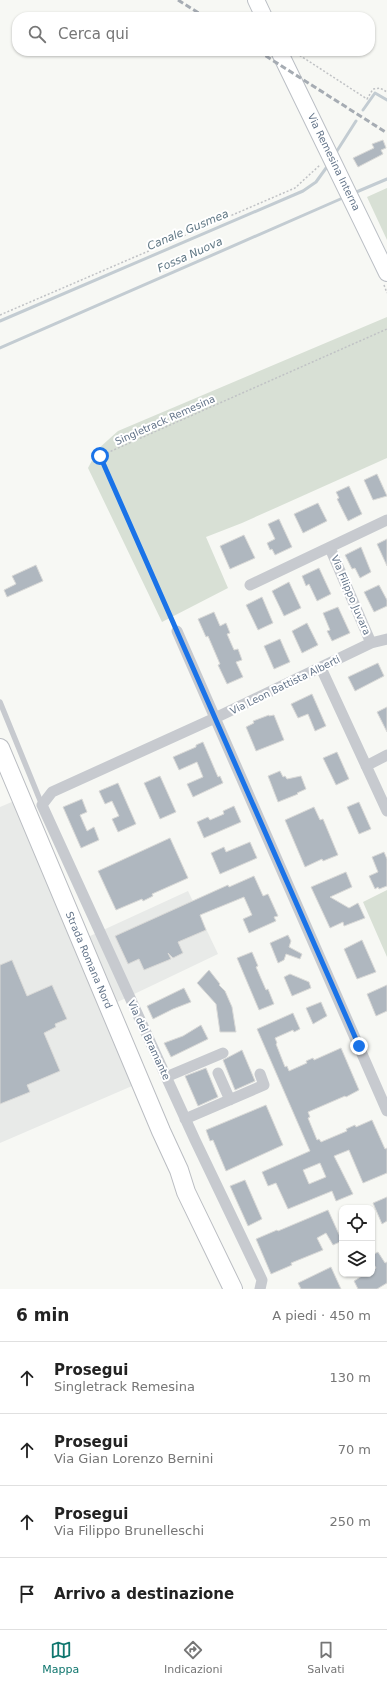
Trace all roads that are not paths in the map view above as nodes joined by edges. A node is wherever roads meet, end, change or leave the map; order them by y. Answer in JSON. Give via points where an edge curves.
{"nodes":[{"id":1,"x":256,"y":0,"type":"edge"},
{"id":2,"x":262,"y":12,"type":"edge"},
{"id":3,"x":282,"y":56,"type":"edge"},
{"id":4,"x":387,"y":273,"type":"edge"},
{"id":5,"x":387,"y":520,"type":"edge"},
{"id":6,"x":330,"y":548,"type":"junction"},
{"id":7,"x":250,"y":585,"type":"dead end"},
{"id":8,"x":177,"y":631,"type":"road end"},
{"id":9,"x":387,"y":639,"type":"edge"},
{"id":10,"x":371,"y":643,"type":"junction"},
{"id":11,"x":321,"y":668,"type":"junction"},
{"id":12,"x":0,"y":702,"type":"edge"},
{"id":13,"x":215,"y":718,"type":"junction"},
{"id":14,"x":0,"y":748,"type":"edge"},
{"id":15,"x":387,"y":755,"type":"edge"},
{"id":16,"x":366,"y":766,"type":"junction"},
{"id":17,"x":42,"y":805,"type":"junction"},
{"id":18,"x":387,"y":811,"type":"edge"},
{"id":19,"x":223,"y":1053,"type":"dead end"},
{"id":20,"x":218,"y":1073,"type":"dead end"},
{"id":21,"x":260,"y":1074,"type":"dead end"},
{"id":22,"x":166,"y":1077,"type":"junction"},
{"id":23,"x":230,"y":1100,"type":"junction"},
{"id":24,"x":387,"y":1110,"type":"edge"},
{"id":25,"x":185,"y":1119,"type":"junction"},
{"id":26,"x":179,"y":1170,"type":"junction"},
{"id":27,"x":233,"y":1289,"type":"edge"},
{"id":28,"x":247,"y":1289,"type":"edge"},
{"id":29,"x":260,"y":1289,"type":"edge"}],
"edges":[{"from":1,"to":2,"type":"street"},
{"from":3,"to":4,"type":"street","name":"Via Remesina Interna","via":[[329,162],[346,187]]},
{"from":5,"to":6,"type":"street","name":"Via Filippo Juvara"},
{"from":6,"to":7,"type":"street","name":"Via Filippo Juvara"},
{"from":6,"to":10,"type":"street","name":"Via Filippo Juvara"},
{"from":8,"to":13,"type":"street"},
{"from":9,"to":10,"type":"street","name":"Via Leon Battista Alberti"},
{"from":10,"to":11,"type":"street","name":"Via Leon Battista Alberti"},
{"from":11,"to":13,"type":"street","name":"Via Leon Battista Alberti"},
{"from":11,"to":16,"type":"street"},
{"from":12,"to":17,"type":"lane"},
{"from":13,"to":17,"type":"street","name":"Via Leon Battista Alberti","via":[[52,792]]},
{"from":13,"to":24,"type":"street"},
{"from":14,"to":26,"type":"main road","name":"Strada Romana Nord"},
{"from":15,"to":16,"type":"street"},
{"from":16,"to":18,"type":"street"},
{"from":17,"to":22,"type":"street","name":"Via del Bramante"},
{"from":19,"to":22,"type":"street"},
{"from":20,"to":23,"type":"street"},
{"from":21,"to":23,"type":"street","via":[[264,1085]]},
{"from":22,"to":25,"type":"street","name":"Via del Bramante"},
{"from":23,"to":25,"type":"street"},
{"from":25,"to":29,"type":"street","name":"Via del Bramante","via":[[262,1280]]},
{"from":26,"to":27,"type":"main road","name":"Strada Romana Nord","via":[[186,1192]]},
{"from":26,"to":28,"type":"main road","name":"Strada Romana Nord"}]}
